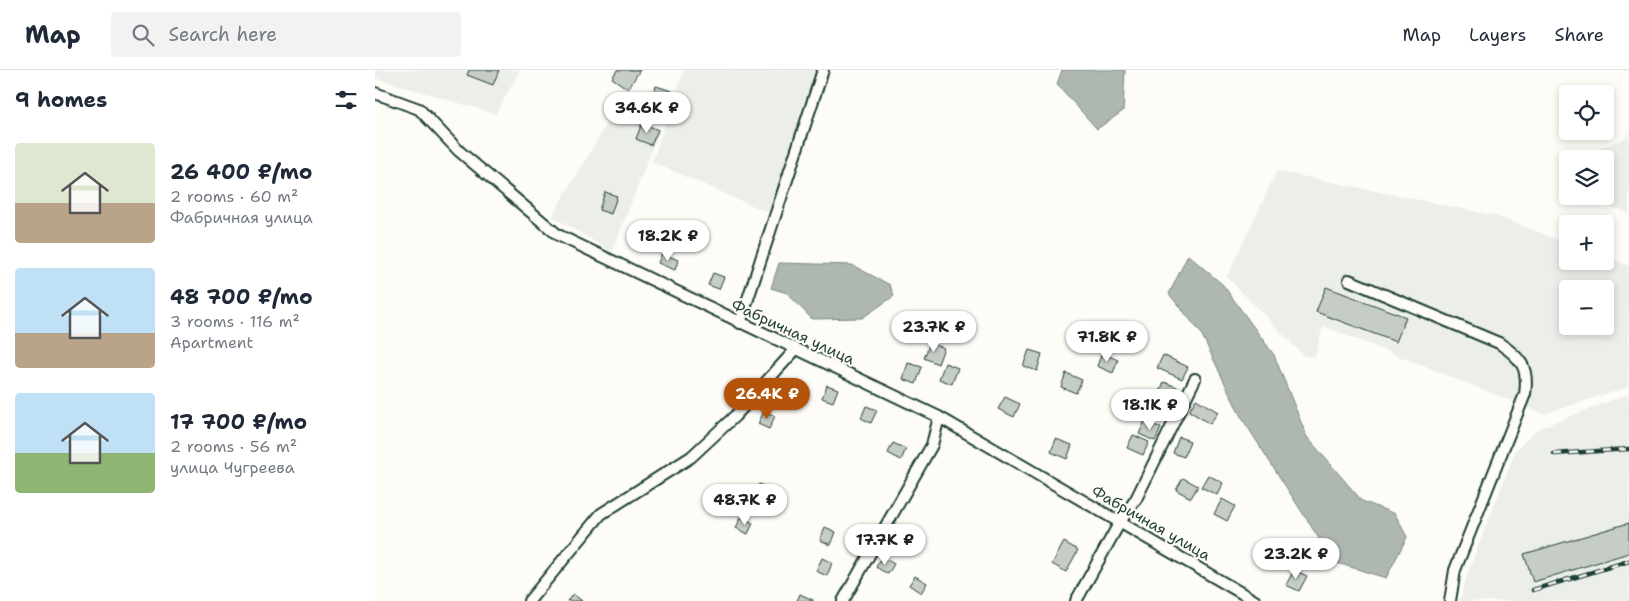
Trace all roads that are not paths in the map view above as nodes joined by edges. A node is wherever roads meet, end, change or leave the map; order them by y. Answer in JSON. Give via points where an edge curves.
{"nodes":[{"id":1,"x":823,"y":70,"type":"edge"},
{"id":2,"x":375,"y":93,"type":"edge"},
{"id":3,"x":1349,"y":280,"type":"dead end"},
{"id":4,"x":740,"y":323,"type":"junction"},
{"id":5,"x":796,"y":349,"type":"junction"},
{"id":6,"x":1195,"y":379,"type":"dead end"},
{"id":7,"x":939,"y":417,"type":"junction"},
{"id":8,"x":1120,"y":522,"type":"junction"},
{"id":9,"x":1244,"y":598,"type":"edge"},
{"id":10,"x":529,"y":601,"type":"edge"},
{"id":11,"x":843,"y":601,"type":"edge"},
{"id":12,"x":1076,"y":601,"type":"edge"},
{"id":13,"x":1255,"y":601,"type":"edge"},
{"id":14,"x":1450,"y":601,"type":"edge"}],
"edges":[{"from":1,"to":4,"type":"street"},
{"from":2,"to":4,"type":"street","name":"Фабричная улица","via":[[419,109],[459,151],[558,235]]},
{"from":3,"to":14,"type":"street","via":[[1499,343],[1514,353],[1526,372],[1525,394],[1455,570]]},
{"from":4,"to":5,"type":"street","name":"Фабричная улица"},
{"from":5,"to":7,"type":"street","name":"Фабричная улица"},
{"from":5,"to":10,"type":"street","via":[[742,409],[691,457],[601,514]]},
{"from":6,"to":8,"type":"street","via":[[1136,499]]},
{"from":7,"to":8,"type":"street","name":"Фабричная улица"},
{"from":7,"to":11,"type":"street","via":[[932,445]]},
{"from":8,"to":9,"type":"street","name":"Фабричная улица"},
{"from":8,"to":12,"type":"street"},
{"from":9,"to":13,"type":"street","name":"Фабричная улица"}]}
